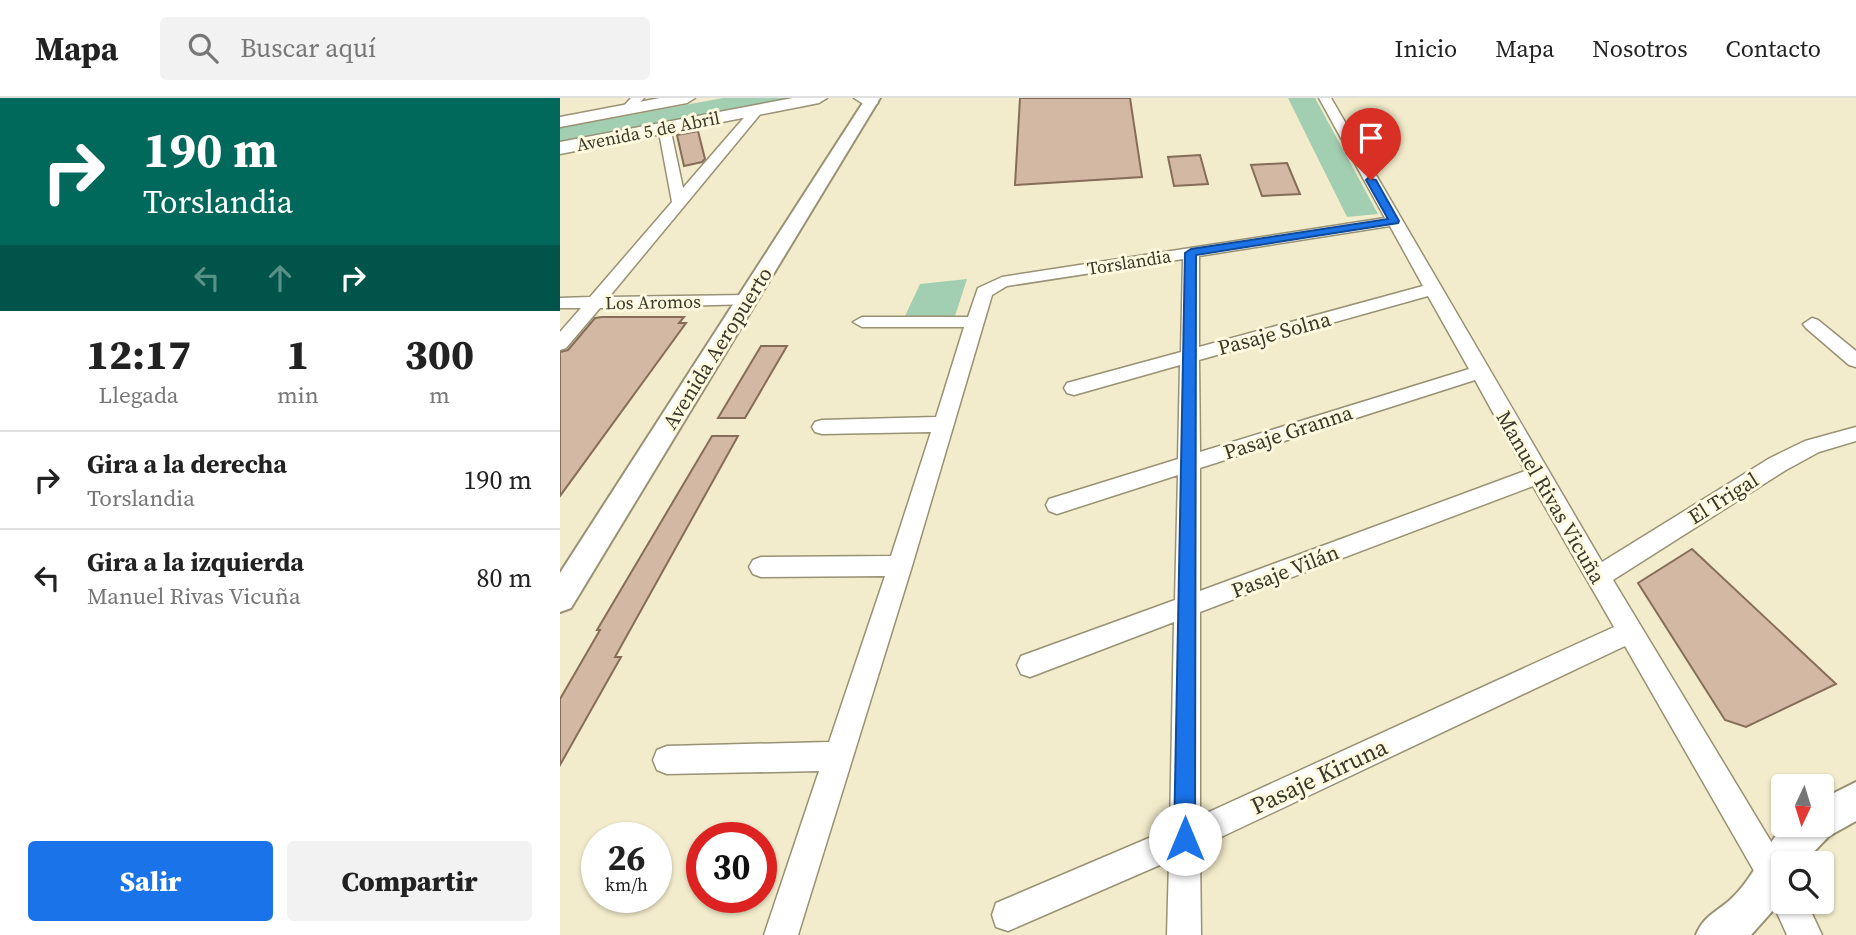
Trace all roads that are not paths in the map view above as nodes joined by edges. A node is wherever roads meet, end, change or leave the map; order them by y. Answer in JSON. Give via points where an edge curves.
{"nodes":[{"id":1,"x":687,"y":98,"type":"edge"},
{"id":2,"x":818,"y":98,"type":"edge"},
{"id":3,"x":1325,"y":98,"type":"edge"},
{"id":4,"x":868,"y":100,"type":"edge"},
{"id":5,"x":633,"y":104,"type":"edge"},
{"id":6,"x":758,"y":109,"type":"junction"},
{"id":7,"x":560,"y":122,"type":"edge"},
{"id":8,"x":664,"y":127,"type":"junction"},
{"id":9,"x":560,"y":148,"type":"edge"},
{"id":10,"x":679,"y":202,"type":"junction"},
{"id":11,"x":1394,"y":221,"type":"junction"},
{"id":12,"x":1191,"y":253,"type":"junction"},
{"id":13,"x":1433,"y":289,"type":"junction"},
{"id":14,"x":747,"y":300,"type":"junction"},
{"id":15,"x":560,"y":303,"type":"edge"},
{"id":16,"x":595,"y":303,"type":"junction"},
{"id":17,"x":862,"y":321,"type":"dead end"},
{"id":18,"x":974,"y":322,"type":"junction"},
{"id":19,"x":1812,"y":324,"type":"dead end"},
{"id":20,"x":560,"y":344,"type":"edge"},
{"id":21,"x":1189,"y":357,"type":"junction"},
{"id":22,"x":1856,"y":361,"type":"edge"},
{"id":23,"x":1480,"y":372,"type":"junction"},
{"id":24,"x":1074,"y":388,"type":"dead end"},
{"id":25,"x":943,"y":425,"type":"junction"},
{"id":26,"x":822,"y":427,"type":"dead end"},
{"id":27,"x":1856,"y":434,"type":"edge"},
{"id":28,"x":1188,"y":464,"type":"junction"},
{"id":29,"x":1538,"y":475,"type":"junction"},
{"id":30,"x":1056,"y":505,"type":"dead end"},
{"id":31,"x":900,"y":566,"type":"junction"},
{"id":32,"x":761,"y":567,"type":"dead end"},
{"id":33,"x":1597,"y":577,"type":"junction"},
{"id":34,"x":560,"y":599,"type":"edge"},
{"id":35,"x":1186,"y":608,"type":"junction"},
{"id":36,"x":1629,"y":632,"type":"junction"},
{"id":37,"x":1030,"y":665,"type":"dead end"},
{"id":38,"x":837,"y":756,"type":"junction"},
{"id":39,"x":667,"y":760,"type":"dead end"},
{"id":40,"x":1856,"y":800,"type":"edge"},
{"id":41,"x":1834,"y":813,"type":"edge"},
{"id":42,"x":1800,"y":837,"type":"edge"},
{"id":43,"x":1185,"y":839,"type":"junction"},
{"id":44,"x":1788,"y":851,"type":"edge"},
{"id":45,"x":1771,"y":871,"type":"edge"},
{"id":46,"x":1771,"y":895,"type":"edge"},
{"id":47,"x":1794,"y":914,"type":"edge"},
{"id":48,"x":1008,"y":915,"type":"dead end"},
{"id":49,"x":781,"y":935,"type":"edge"},
{"id":50,"x":1184,"y":935,"type":"edge"},
{"id":51,"x":1717,"y":935,"type":"edge"},
{"id":52,"x":1805,"y":935,"type":"edge"}],
"edges":[{"from":1,"to":5,"type":"main road","name":"Avenida 5 de Abril"},
{"from":2,"to":6,"type":"main road","name":"Avenida 5 de Abril"},
{"from":3,"to":11,"type":"street","name":"Manuel Rivas Vicuña"},
{"from":4,"to":14,"type":"street","name":"Avenida Aeropuerto"},
{"from":5,"to":7,"type":"main road","name":"Avenida 5 de Abril"},
{"from":6,"to":8,"type":"main road","name":"Avenida 5 de Abril"},
{"from":6,"to":10,"type":"street"},
{"from":8,"to":9,"type":"main road","name":"Avenida 5 de Abril"},
{"from":8,"to":10,"type":"street"},
{"from":10,"to":16,"type":"street"},
{"from":11,"to":12,"type":"street","name":"Torslandia"},
{"from":11,"to":13,"type":"street","name":"Manuel Rivas Vicuña"},
{"from":12,"to":18,"type":"street","name":"Torslandia","via":[[1002,282],[984,292]]},
{"from":12,"to":21,"type":"street"},
{"from":13,"to":21,"type":"street","name":"Pasaje Solna"},
{"from":13,"to":23,"type":"street","name":"Manuel Rivas Vicuña"},
{"from":14,"to":16,"type":"street","name":"Los Aromos"},
{"from":14,"to":34,"type":"street","name":"Avenida Aeropuerto"},
{"from":15,"to":16,"type":"street","name":"Los Aromos"},
{"from":16,"to":20,"type":"street"},
{"from":17,"to":18,"type":"street"},
{"from":18,"to":25,"type":"street"},
{"from":19,"to":22,"type":"street"},
{"from":21,"to":24,"type":"street","name":"Pasaje Solna"},
{"from":21,"to":28,"type":"street"},
{"from":23,"to":28,"type":"street","name":"Pasaje Granna"},
{"from":23,"to":29,"type":"street","name":"Manuel Rivas Vicuña"},
{"from":25,"to":26,"type":"street"},
{"from":25,"to":31,"type":"street"},
{"from":27,"to":33,"type":"street","name":"El Trigal","via":[[1827,441],[1778,464]]},
{"from":28,"to":30,"type":"street","name":"Pasaje Granna"},
{"from":28,"to":35,"type":"street"},
{"from":29,"to":33,"type":"street","name":"Manuel Rivas Vicuña"},
{"from":29,"to":35,"type":"street","name":"Pasaje Vilán"},
{"from":31,"to":32,"type":"street"},
{"from":31,"to":38,"type":"street"},
{"from":33,"to":36,"type":"street","name":"Manuel Rivas Vicuña"},
{"from":35,"to":37,"type":"street","name":"Pasaje Vilán"},
{"from":35,"to":43,"type":"street"},
{"from":36,"to":43,"type":"street","name":"Pasaje Kiruna"},
{"from":36,"to":45,"type":"street","name":"Manuel Rivas Vicuña"},
{"from":38,"to":39,"type":"street"},
{"from":38,"to":49,"type":"street"},
{"from":40,"to":41,"type":"street"},
{"from":42,"to":44,"type":"street"},
{"from":43,"to":48,"type":"street","name":"Pasaje Kiruna"},
{"from":43,"to":50,"type":"street"},
{"from":46,"to":51,"type":"street"},
{"from":47,"to":52,"type":"street","name":"Manuel Rivas Vicuña"}]}
